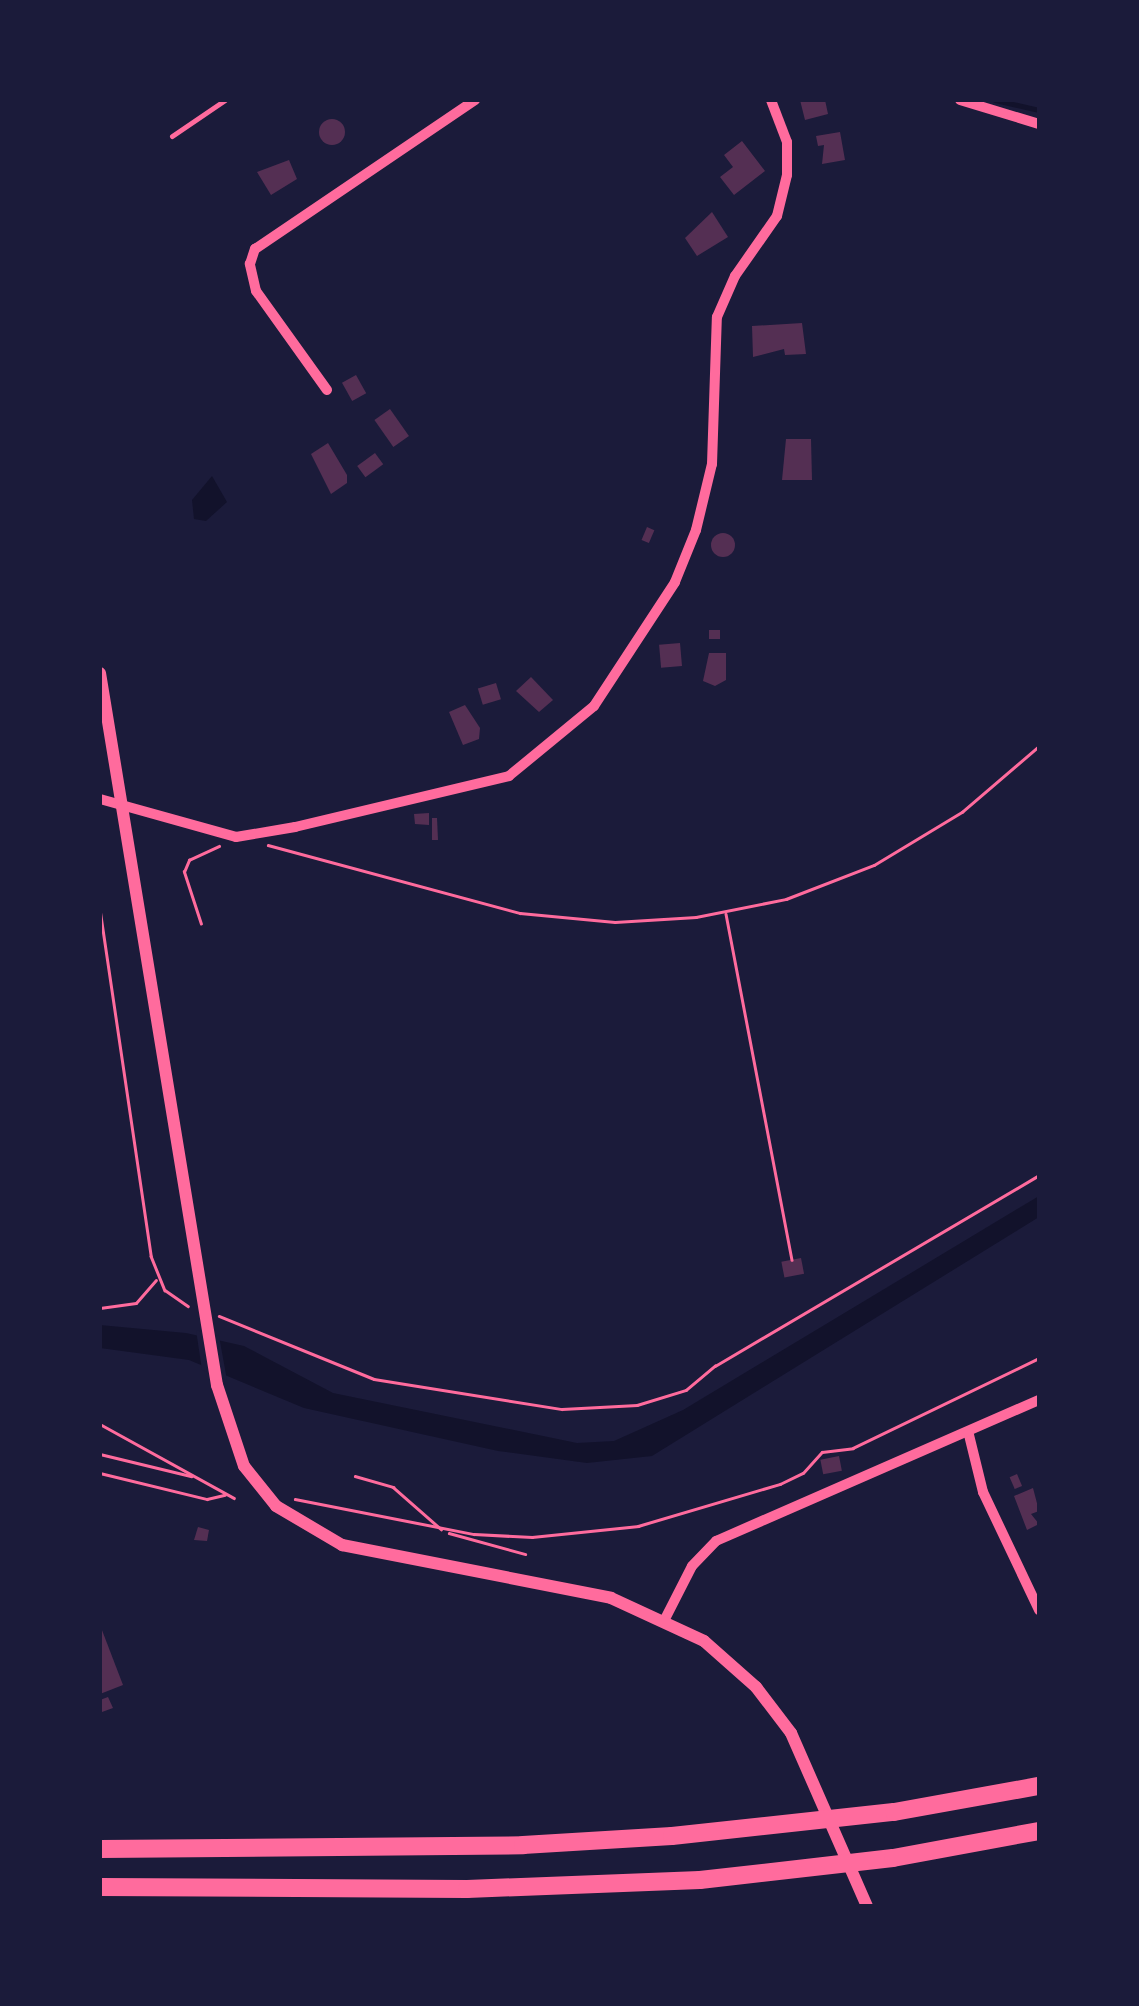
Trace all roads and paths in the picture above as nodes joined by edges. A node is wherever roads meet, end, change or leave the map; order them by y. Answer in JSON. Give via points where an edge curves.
{"nodes":[{"id":1,"x":225,"y":100,"type":"edge"},
{"id":2,"x":475,"y":100,"type":"edge"},
{"id":3,"x":772,"y":100,"type":"edge"},
{"id":4,"x":960,"y":100,"type":"edge"},
{"id":5,"x":1039,"y":124,"type":"edge"},
{"id":6,"x":172,"y":136,"type":"dead end"},
{"id":7,"x":326,"y":390,"type":"dead end"},
{"id":8,"x":100,"y":673,"type":"edge"},
{"id":9,"x":1039,"y":746,"type":"edge"},
{"id":10,"x":100,"y":799,"type":"edge"},
{"id":11,"x":122,"y":805,"type":"junction"},
{"id":12,"x":236,"y":836,"type":"junction"},
{"id":13,"x":100,"y":909,"type":"edge"},
{"id":14,"x":726,"y":912,"type":"junction"},
{"id":15,"x":201,"y":924,"type":"dead end"},
{"id":16,"x":1039,"y":1176,"type":"edge"},
{"id":17,"x":792,"y":1260,"type":"dead end"},
{"id":18,"x":157,"y":1278,"type":"junction"},
{"id":19,"x":188,"y":1306,"type":"dead end"},
{"id":20,"x":100,"y":1308,"type":"edge"},
{"id":21,"x":232,"y":1320,"type":"dead end"},
{"id":22,"x":1039,"y":1358,"type":"edge"},
{"id":23,"x":1039,"y":1400,"type":"edge"},
{"id":24,"x":100,"y":1424,"type":"edge"},
{"id":25,"x":969,"y":1435,"type":"junction"},
{"id":26,"x":100,"y":1454,"type":"edge"},
{"id":27,"x":100,"y":1473,"type":"edge"},
{"id":28,"x":355,"y":1476,"type":"dead end"},
{"id":29,"x":195,"y":1477,"type":"junction"},
{"id":30,"x":226,"y":1494,"type":"junction"},
{"id":31,"x":289,"y":1497,"type":"dead end"},
{"id":32,"x":234,"y":1498,"type":"dead end"},
{"id":33,"x":442,"y":1530,"type":"junction"},
{"id":34,"x":525,"y":1554,"type":"dead end"},
{"id":35,"x":1039,"y":1610,"type":"edge"},
{"id":36,"x":664,"y":1619,"type":"junction"},
{"id":37,"x":1039,"y":1786,"type":"edge"},
{"id":38,"x":1039,"y":1831,"type":"edge"},
{"id":39,"x":100,"y":1849,"type":"edge"},
{"id":40,"x":100,"y":1887,"type":"edge"},
{"id":41,"x":866,"y":1906,"type":"edge"}],
"edges":[{"from":1,"to":6,"type":"lane"},
{"from":2,"to":7,"type":"street","via":[[255,248],[250,264],[256,291]]},
{"from":3,"to":12,"type":"street","via":[[788,142],[787,175],[777,216],[734,276],[717,318],[712,464],[696,530],[675,582],[594,706],[508,776]]},
{"from":4,"to":5,"type":"street"},
{"from":8,"to":11,"type":"street"},
{"from":9,"to":14,"type":"path","via":[[975,802],[894,854],[822,886]]},
{"from":10,"to":11,"type":"street"},
{"from":11,"to":12,"type":"street"},
{"from":11,"to":36,"type":"street","via":[[217,1385],[233,1442],[254,1482],[289,1516],[342,1545],[585,1591]]},
{"from":12,"to":14,"type":"path","via":[[537,916],[639,922]]},
{"from":12,"to":15,"type":"path","via":[[186,865],[184,880]]},
{"from":13,"to":18,"type":"path"},
{"from":14,"to":17,"type":"path"},
{"from":16,"to":21,"type":"path","via":[[715,1366],[686,1390],[637,1405],[562,1410],[374,1380]]},
{"from":18,"to":19,"type":"path"},
{"from":18,"to":20,"type":"path","via":[[136,1303]]},
{"from":22,"to":33,"type":"path","via":[[853,1448],[822,1452],[780,1484],[671,1520],[532,1536]]},
{"from":23,"to":25,"type":"street"},
{"from":24,"to":29,"type":"path"},
{"from":25,"to":35,"type":"street","via":[[982,1492]]},
{"from":25,"to":36,"type":"street","via":[[716,1541],[692,1566]]},
{"from":26,"to":29,"type":"path"},
{"from":27,"to":30,"type":"path","via":[[208,1499]]},
{"from":28,"to":33,"type":"path","via":[[393,1487]]},
{"from":29,"to":30,"type":"path"},
{"from":30,"to":32,"type":"path"},
{"from":31,"to":33,"type":"path"},
{"from":33,"to":34,"type":"path"},
{"from":36,"to":41,"type":"street","via":[[731,1662],[775,1710],[815,1780]]},
{"from":37,"to":39,"type":"highway","via":[[894,1812],[653,1838],[523,1846]]},
{"from":38,"to":40,"type":"highway","via":[[872,1861],[665,1882],[467,1889]]}]}
